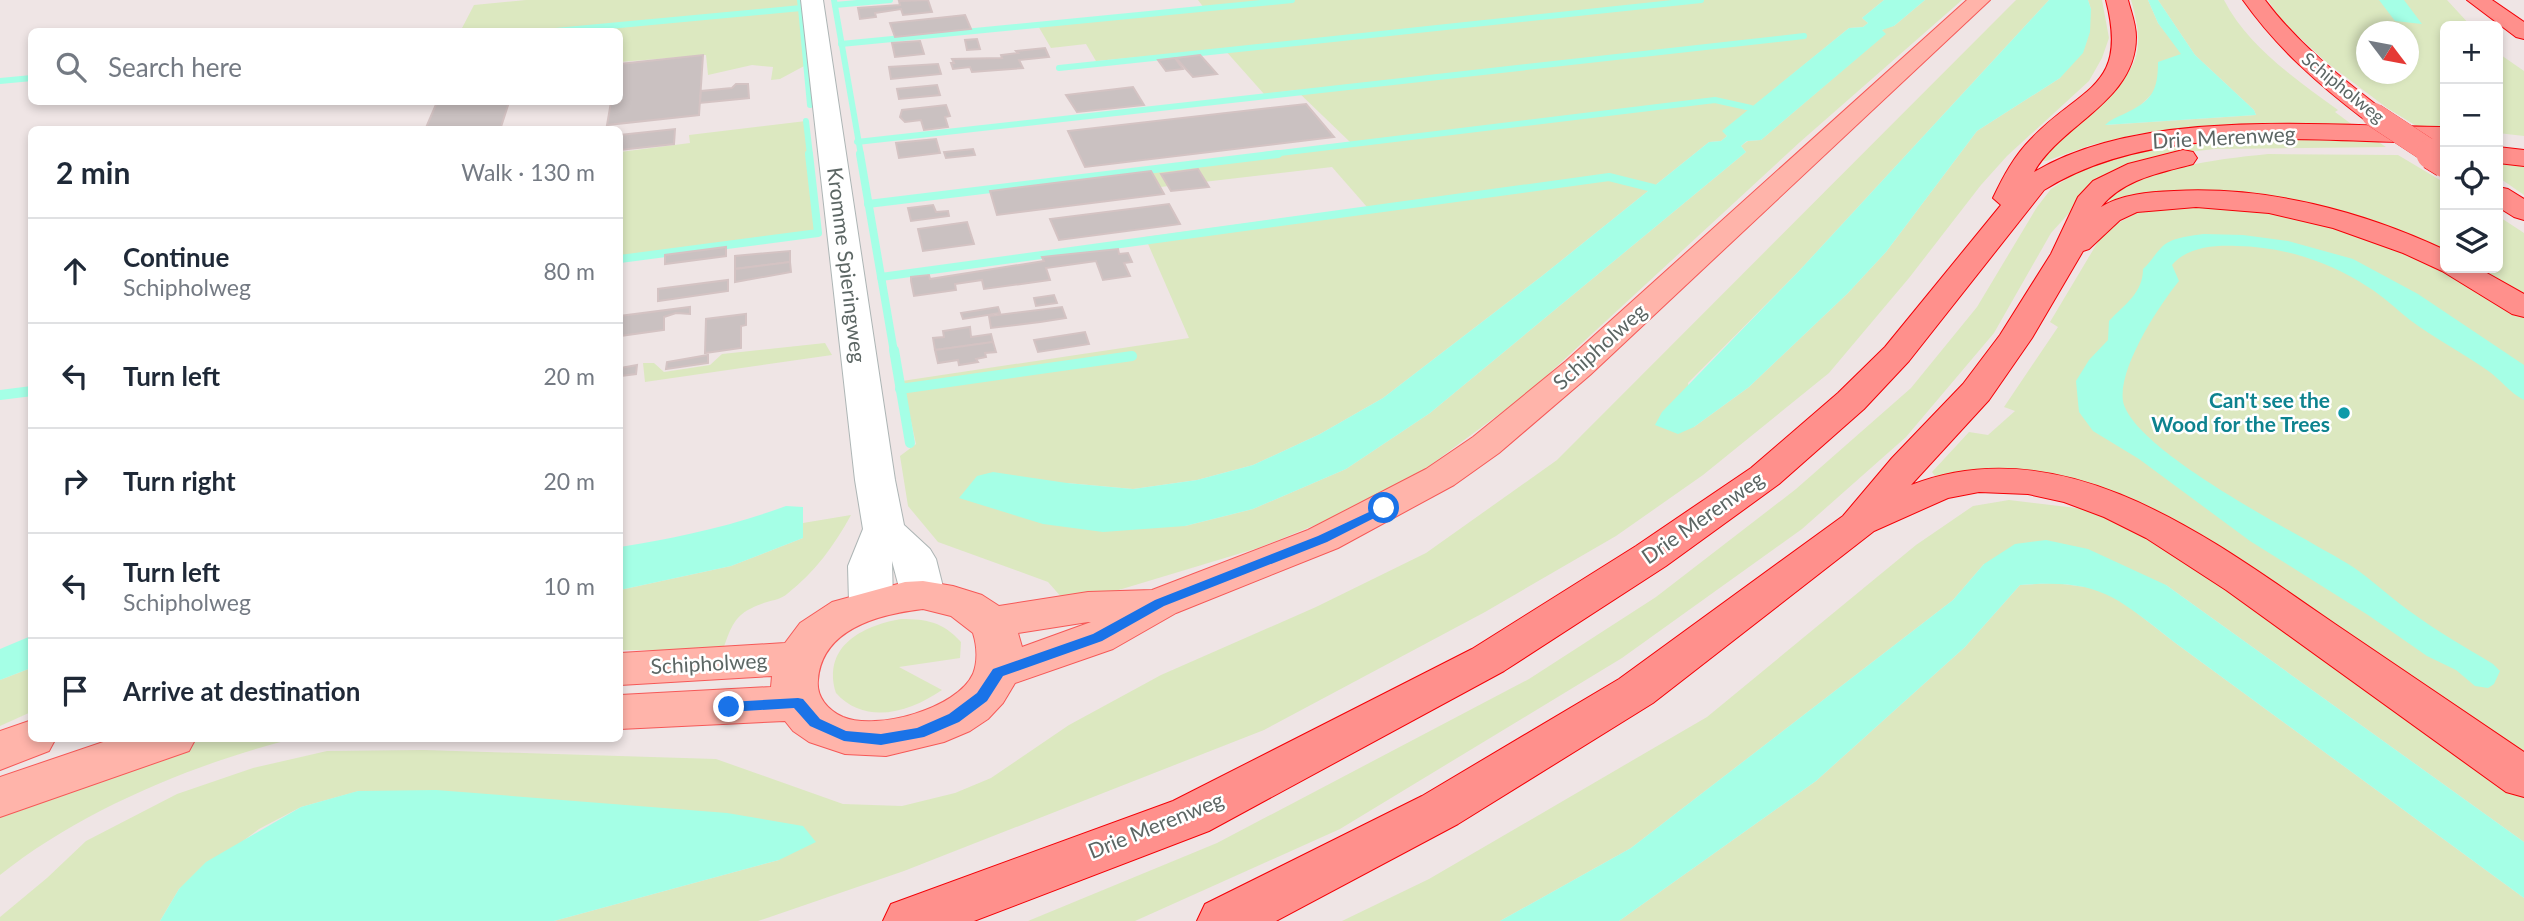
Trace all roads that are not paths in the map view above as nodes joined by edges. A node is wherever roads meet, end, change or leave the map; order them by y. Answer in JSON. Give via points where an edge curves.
{"nodes":[{"id":1,"x":812,"y":0,"type":"edge"},
{"id":2,"x":1979,"y":0,"type":"edge"},
{"id":3,"x":2117,"y":0,"type":"edge"},
{"id":4,"x":2254,"y":0,"type":"edge"},
{"id":5,"x":2468,"y":2,"type":"edge"},
{"id":6,"x":2479,"y":21,"type":"edge"},
{"id":7,"x":2510,"y":40,"type":"edge"},
{"id":8,"x":2440,"y":135,"type":"edge"},
{"id":9,"x":2503,"y":139,"type":"edge"},
{"id":10,"x":2524,"y":141,"type":"edge"},
{"id":11,"x":2440,"y":152,"type":"edge"},
{"id":12,"x":2503,"y":156,"type":"edge"},
{"id":13,"x":2524,"y":158,"type":"edge"},
{"id":14,"x":2440,"y":159,"type":"edge"},
{"id":15,"x":2503,"y":198,"type":"edge"},
{"id":16,"x":2524,"y":211,"type":"edge"},
{"id":17,"x":1980,"y":249,"type":"junction"},
{"id":18,"x":2066,"y":254,"type":"junction"},
{"id":19,"x":2440,"y":260,"type":"edge"},
{"id":20,"x":2465,"y":273,"type":"edge"},
{"id":21,"x":2524,"y":307,"type":"edge"},
{"id":22,"x":1857,"y":525,"type":"junction"},
{"id":23,"x":884,"y":529,"type":"junction"},
{"id":24,"x":923,"y":595,"type":"junction"},
{"id":25,"x":871,"y":602,"type":"junction"},
{"id":26,"x":1160,"y":603,"type":"junction"},
{"id":27,"x":991,"y":622,"type":"junction"},
{"id":28,"x":623,"y":669,"type":"edge"},
{"id":29,"x":998,"y":672,"type":"junction"},
{"id":30,"x":798,"y":680,"type":"junction"},
{"id":31,"x":623,"y":711,"type":"edge"},
{"id":32,"x":28,"y":740,"type":"edge"},
{"id":33,"x":160,"y":742,"type":"edge"},
{"id":34,"x":0,"y":751,"type":"edge"},
{"id":35,"x":2524,"y":778,"type":"edge"},
{"id":36,"x":0,"y":797,"type":"edge"},
{"id":37,"x":911,"y":921,"type":"edge"},
{"id":38,"x":1225,"y":921,"type":"edge"}],
"edges":[{"from":1,"to":23,"type":"street","name":"Kromme Spieringweg"},
{"from":2,"to":26,"type":"main road","name":"Schipholweg","via":[[1578,368],[1486,445],[1440,477],[1323,539]]},
{"from":3,"to":17,"type":"highway","via":[[2125,38],[2121,61],[2108,84],[2042,141],[2027,160]]},
{"from":4,"to":14,"type":"highway","name":"Schipholweg","bridge":true,"via":[[2306,61],[2374,115]]},
{"from":5,"to":6,"type":"highway"},
{"from":5,"to":7,"type":"highway"},
{"from":8,"to":17,"type":"highway","name":"Drie Merenweg","via":[[2260,133],[2175,138],[2106,151],[2062,167],[2034,184]]},
{"from":9,"to":10,"type":"highway"},
{"from":11,"to":18,"type":"highway","name":"Drie Merenweg","via":[[2254,150],[2163,163],[2103,187],[2088,202]]},
{"from":12,"to":13,"type":"highway"},
{"from":15,"to":16,"type":"highway"},
{"from":17,"to":37,"type":"highway","name":"Drie Merenweg","via":[[1897,354],[1851,401],[1765,475],[1651,556],[1500,653],[1191,816]]},
{"from":18,"to":19,"type":"highway","via":[[2114,211],[2152,201],[2204,199],[2337,221]]},
{"from":18,"to":22,"type":"highway","name":"Drie Merenweg","via":[[1976,392]]},
{"from":20,"to":21,"type":"highway"},
{"from":22,"to":35,"type":"highway","via":[[1947,485],[1978,480],[2078,492],[2148,520],[2209,558]]},
{"from":22,"to":38,"type":"highway","name":"Drie Merenweg","via":[[1636,691],[1440,810]]},
{"from":23,"to":24,"type":"street","via":[[915,559]]},
{"from":23,"to":25,"type":"street","via":[[869,566]]},
{"from":24,"to":25,"type":"main road"},
{"from":24,"to":27,"type":"main road","via":[[973,608]]},
{"from":25,"to":30,"type":"main road","via":[[827,625],[810,640]]},
{"from":26,"to":27,"type":"main road","name":"Schipholweg","via":[[1088,607]]},
{"from":26,"to":29,"type":"main road","name":"Schipholweg","via":[[1097,638]]},
{"from":27,"to":29,"type":"main road","via":[[1001,645]]},
{"from":28,"to":30,"type":"main road","name":"Schipholweg"},
{"from":29,"to":30,"type":"main road","via":[[982,697],[954,718],[919,733],[881,739],[844,736],[815,723]]},
{"from":30,"to":31,"type":"main road","name":"Schipholweg"},
{"from":32,"to":34,"type":"main road"},
{"from":33,"to":36,"type":"main road"}]}
